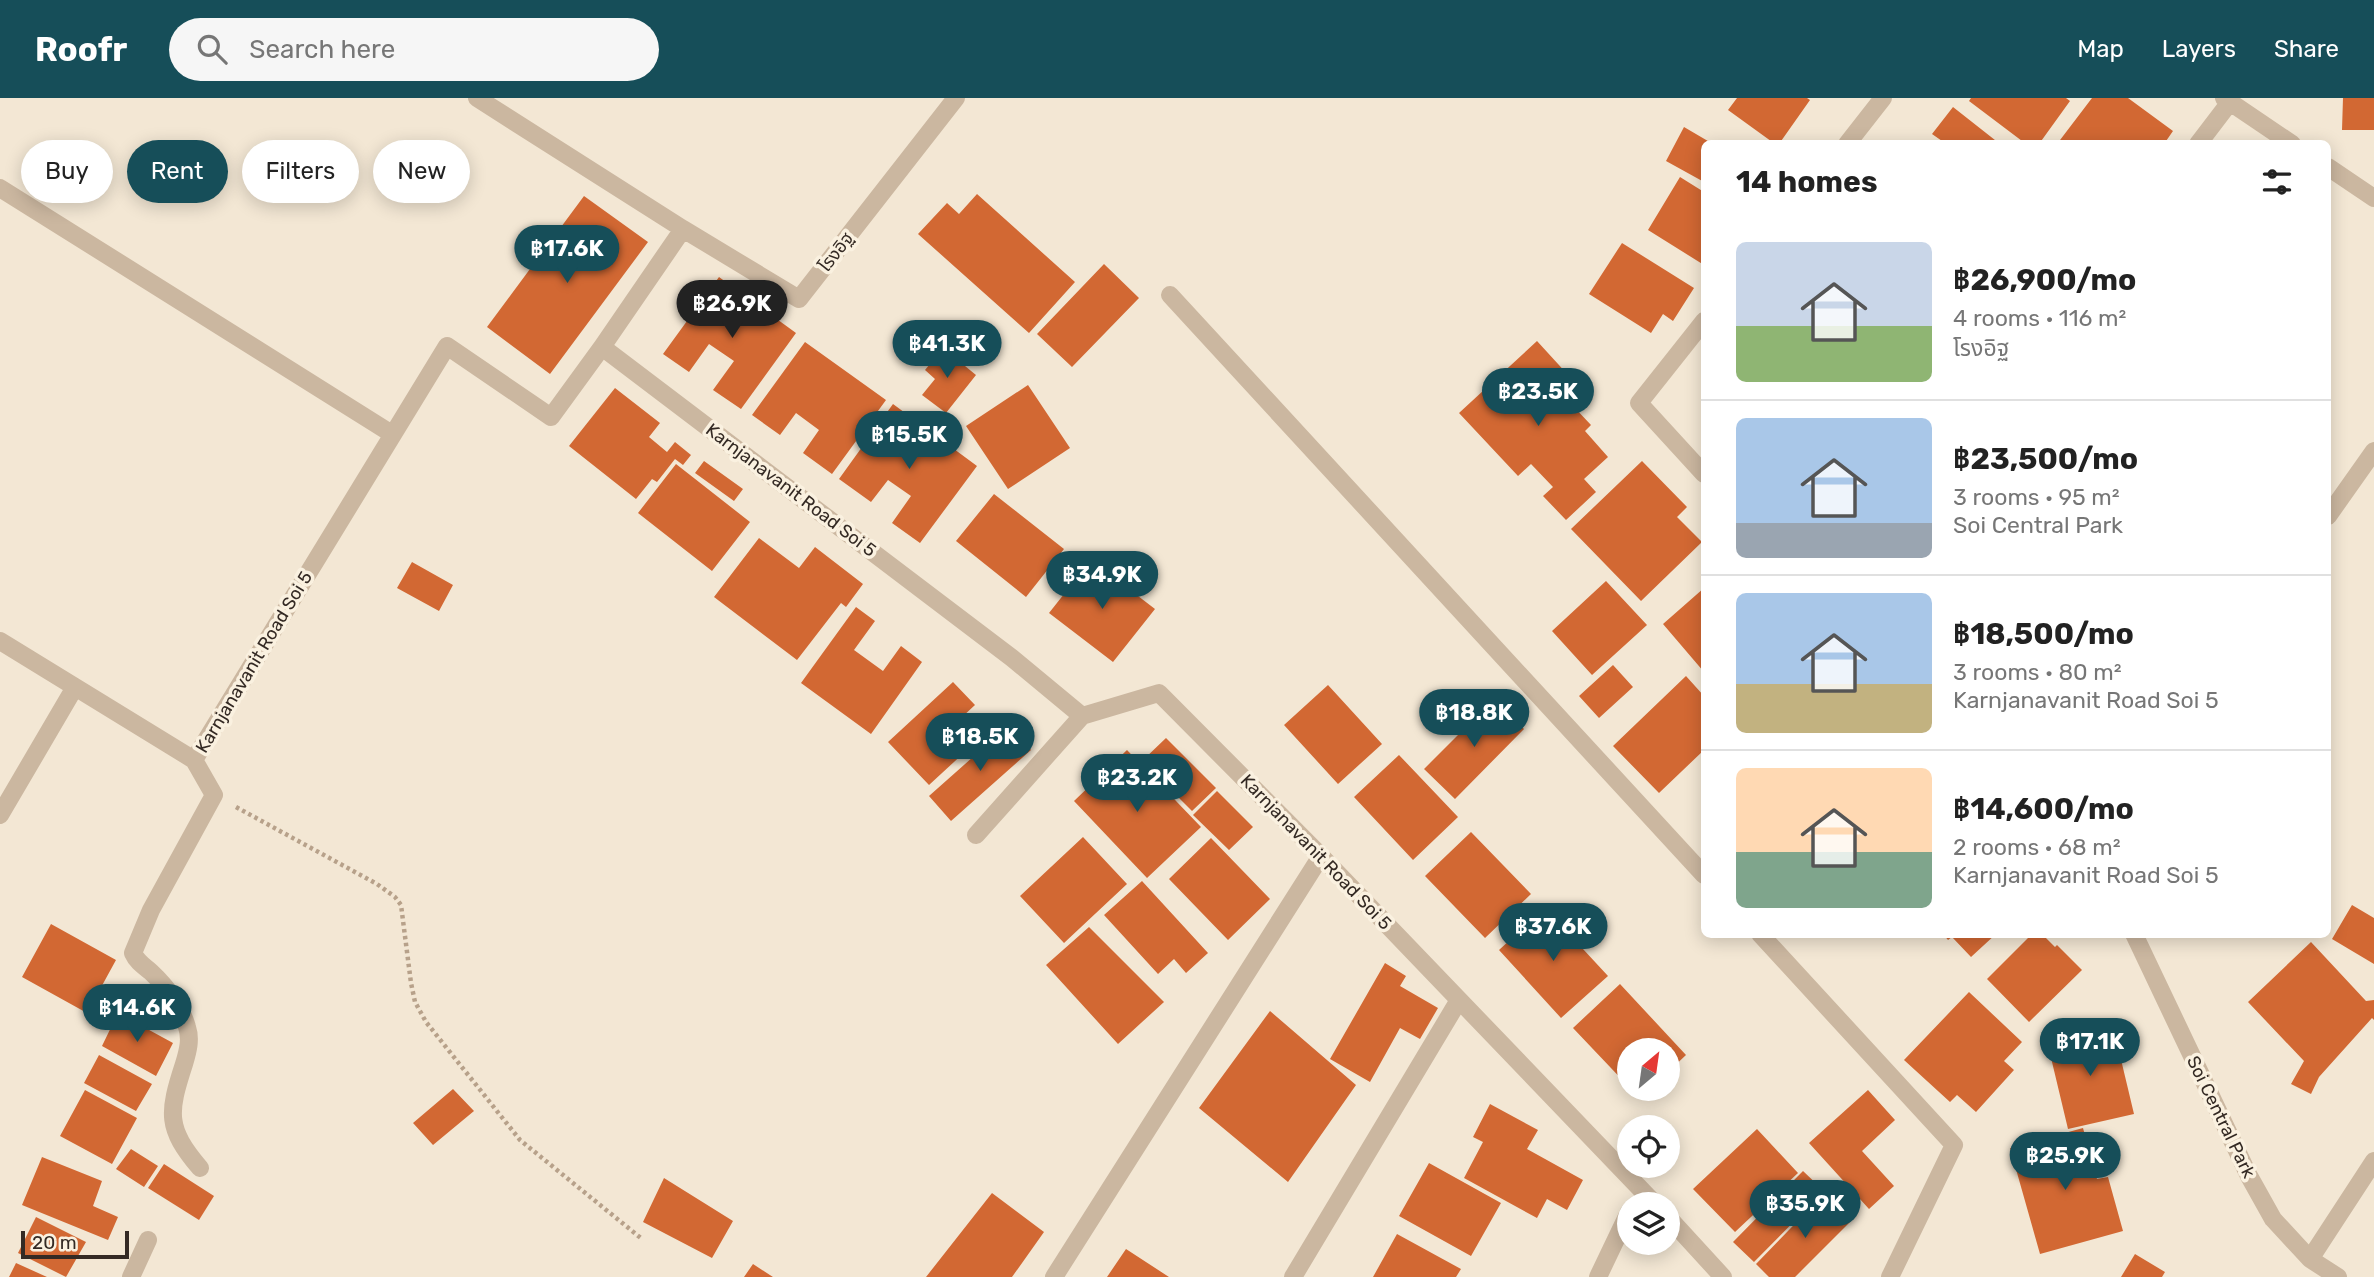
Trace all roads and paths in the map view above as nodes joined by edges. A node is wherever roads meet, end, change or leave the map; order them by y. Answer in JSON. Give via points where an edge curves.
{"nodes":[{"id":1,"x":477,"y":98,"type":"edge"},
{"id":2,"x":956,"y":98,"type":"edge"},
{"id":3,"x":1883,"y":98,"type":"edge"},
{"id":4,"x":2227,"y":100,"type":"edge"},
{"id":5,"x":1850,"y":140,"type":"edge"},
{"id":6,"x":2201,"y":140,"type":"edge"},
{"id":7,"x":2286,"y":140,"type":"edge"},
{"id":8,"x":2331,"y":169,"type":"edge"},
{"id":9,"x":0,"y":188,"type":"edge"},
{"id":10,"x":2374,"y":198,"type":"edge"},
{"id":11,"x":683,"y":229,"type":"junction"},
{"id":12,"x":1170,"y":295,"type":"dead end"},
{"id":13,"x":1701,"y":325,"type":"edge"},
{"id":14,"x":603,"y":347,"type":"junction"},
{"id":15,"x":392,"y":433,"type":"junction"},
{"id":16,"x":2374,"y":451,"type":"edge"},
{"id":17,"x":1701,"y":471,"type":"edge"},
{"id":18,"x":2331,"y":512,"type":"edge"},
{"id":19,"x":0,"y":641,"type":"edge"},
{"id":20,"x":75,"y":687,"type":"junction"},
{"id":21,"x":1083,"y":716,"type":"junction"},
{"id":22,"x":194,"y":760,"type":"junction"},
{"id":23,"x":214,"y":795,"type":"junction"},
{"id":24,"x":0,"y":815,"type":"edge"},
{"id":25,"x":976,"y":835,"type":"dead end"},
{"id":26,"x":1321,"y":856,"type":"junction"},
{"id":27,"x":1701,"y":871,"type":"edge"},
{"id":28,"x":1764,"y":938,"type":"edge"},
{"id":29,"x":2136,"y":938,"type":"edge"},
{"id":30,"x":1459,"y":1000,"type":"junction"},
{"id":31,"x":2374,"y":1161,"type":"edge"},
{"id":32,"x":200,"y":1168,"type":"dead end"},
{"id":33,"x":1633,"y":1192,"type":"edge"},
{"id":34,"x":1680,"y":1230,"type":"edge"},
{"id":35,"x":1617,"y":1237,"type":"edge"},
{"id":36,"x":642,"y":1239,"type":"dead end"},
{"id":37,"x":148,"y":1240,"type":"dead end"},
{"id":38,"x":2310,"y":1259,"type":"junction"},
{"id":39,"x":131,"y":1277,"type":"edge"},
{"id":40,"x":1054,"y":1277,"type":"edge"},
{"id":41,"x":1293,"y":1277,"type":"edge"},
{"id":42,"x":1598,"y":1277,"type":"edge"},
{"id":43,"x":1723,"y":1277,"type":"edge"},
{"id":44,"x":1890,"y":1277,"type":"edge"},
{"id":45,"x":2338,"y":1277,"type":"edge"}],
"edges":[{"from":1,"to":11,"type":"street"},
{"from":2,"to":11,"type":"street","name":"โรงอิฐ","via":[[799,299]]},
{"from":3,"to":5,"type":"street"},
{"from":4,"to":6,"type":"street"},
{"from":4,"to":7,"type":"street"},
{"from":8,"to":10,"type":"street"},
{"from":9,"to":15,"type":"street"},
{"from":11,"to":14,"type":"street"},
{"from":12,"to":27,"type":"street"},
{"from":13,"to":17,"type":"street","via":[[1639,403]]},
{"from":14,"to":15,"type":"street","name":"Karnjanavanit Road Soi 5","via":[[551,417],[447,346]]},
{"from":14,"to":21,"type":"street","name":"Karnjanavanit Road Soi 5"},
{"from":15,"to":22,"type":"street","name":"Karnjanavanit Road Soi 5"},
{"from":16,"to":18,"type":"street"},
{"from":19,"to":20,"type":"street","name":"Karnjanavanit Road Soi 5"},
{"from":20,"to":22,"type":"street","name":"Karnjanavanit Road Soi 5"},
{"from":20,"to":24,"type":"street"},
{"from":21,"to":25,"type":"street"},
{"from":21,"to":26,"type":"street","name":"Karnjanavanit Road Soi 5","via":[[1159,694]]},
{"from":22,"to":23,"type":"street"},
{"from":23,"to":32,"type":"street","via":[[151,910],[133,953],[166,988],[187,1025],[189,1048],[175,1091],[172,1123],[180,1145]]},
{"from":23,"to":36,"type":"path","via":[[395,897],[404,914],[415,1002],[426,1022],[520,1140]]},
{"from":26,"to":30,"type":"street","name":"Karnjanavanit Road Soi 5"},
{"from":26,"to":40,"type":"street"},
{"from":28,"to":44,"type":"street","via":[[1954,1145]]},
{"from":29,"to":38,"type":"street","name":"Soi Central Park","via":[[2249,1176],[2273,1219]]},
{"from":30,"to":33,"type":"street","name":"Karnjanavanit Road Soi 5"},
{"from":30,"to":41,"type":"street"},
{"from":31,"to":38,"type":"street"},
{"from":34,"to":43,"type":"street"},
{"from":35,"to":42,"type":"street"},
{"from":37,"to":39,"type":"street"},
{"from":38,"to":45,"type":"street","name":"Soi Central Park"}]}
